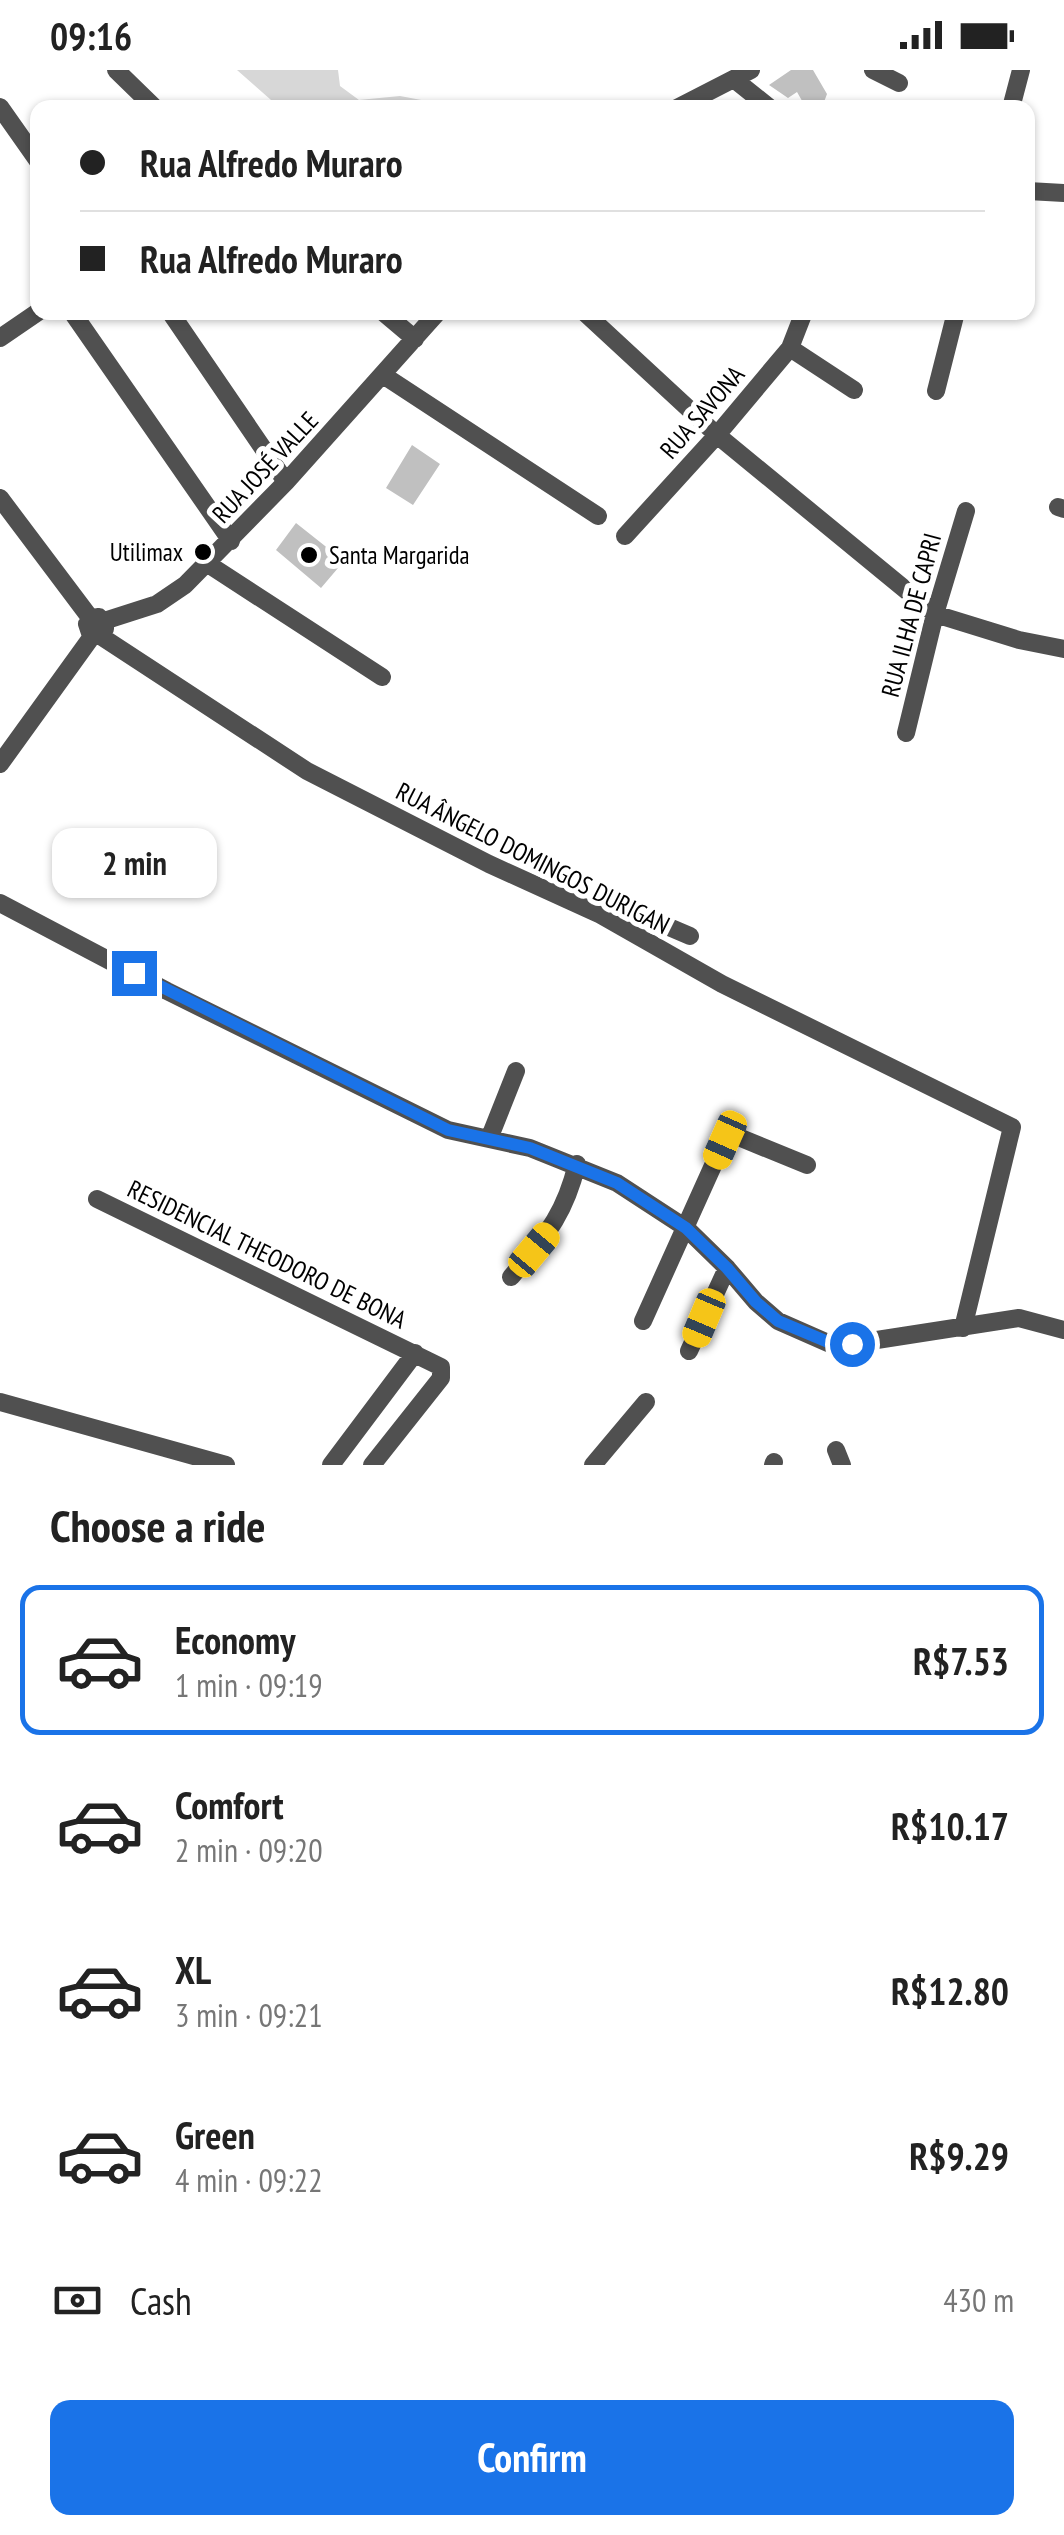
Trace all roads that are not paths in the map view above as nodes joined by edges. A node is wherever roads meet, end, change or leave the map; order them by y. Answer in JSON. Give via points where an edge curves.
{"nodes":[{"id":1,"x":116,"y":70,"type":"edge"},
{"id":2,"x":751,"y":70,"type":"edge"},
{"id":3,"x":872,"y":70,"type":"edge"},
{"id":4,"x":1021,"y":70,"type":"edge"},
{"id":5,"x":735,"y":80,"type":"junction"},
{"id":6,"x":899,"y":83,"type":"dead end"},
{"id":7,"x":147,"y":100,"type":"edge"},
{"id":8,"x":694,"y":100,"type":"edge"},
{"id":9,"x":760,"y":100,"type":"edge"},
{"id":10,"x":1012,"y":100,"type":"edge"},
{"id":11,"x":0,"y":107,"type":"edge"},
{"id":12,"x":30,"y":150,"type":"edge"},
{"id":13,"x":1035,"y":191,"type":"edge"},
{"id":14,"x":1064,"y":193,"type":"edge"},
{"id":15,"x":30,"y":317,"type":"edge"},
{"id":16,"x":78,"y":320,"type":"edge"},
{"id":17,"x":175,"y":320,"type":"edge"},
{"id":18,"x":392,"y":320,"type":"edge"},
{"id":19,"x":431,"y":320,"type":"edge"},
{"id":20,"x":593,"y":320,"type":"edge"},
{"id":21,"x":801,"y":320,"type":"edge"},
{"id":22,"x":954,"y":320,"type":"edge"},
{"id":23,"x":0,"y":338,"type":"edge"},
{"id":24,"x":415,"y":338,"type":"junction"},
{"id":25,"x":790,"y":348,"type":"junction"},
{"id":26,"x":383,"y":375,"type":"junction"},
{"id":27,"x":854,"y":390,"type":"dead end"},
{"id":28,"x":936,"y":391,"type":"dead end"},
{"id":29,"x":717,"y":435,"type":"junction"},
{"id":30,"x":286,"y":482,"type":"junction"},
{"id":31,"x":0,"y":498,"type":"edge"},
{"id":32,"x":966,"y":511,"type":"dead end"},
{"id":33,"x":598,"y":516,"type":"dead end"},
{"id":34,"x":625,"y":536,"type":"dead end"},
{"id":35,"x":231,"y":541,"type":"junction"},
{"id":36,"x":208,"y":564,"type":"junction"},
{"id":37,"x":935,"y":614,"type":"junction"},
{"id":38,"x":96,"y":627,"type":"junction"},
{"id":39,"x":1064,"y":650,"type":"edge"},
{"id":40,"x":382,"y":676,"type":"dead end"},
{"id":41,"x":906,"y":733,"type":"dead end"},
{"id":42,"x":0,"y":764,"type":"edge"},
{"id":43,"x":0,"y":903,"type":"edge"},
{"id":44,"x":599,"y":914,"type":"junction"},
{"id":45,"x":690,"y":936,"type":"dead end"},
{"id":46,"x":516,"y":1071,"type":"dead end"},
{"id":47,"x":488,"y":1139,"type":"junction"},
{"id":48,"x":577,"y":1164,"type":"junction"},
{"id":49,"x":806,"y":1165,"type":"dead end"},
{"id":50,"x":98,"y":1199,"type":"dead end"},
{"id":51,"x":686,"y":1228,"type":"junction"},
{"id":52,"x":727,"y":1268,"type":"junction"},
{"id":53,"x":512,"y":1277,"type":"dead end"},
{"id":54,"x":643,"y":1321,"type":"dead end"},
{"id":55,"x":963,"y":1328,"type":"junction"},
{"id":56,"x":1064,"y":1330,"type":"edge"},
{"id":57,"x":690,"y":1352,"type":"dead end"},
{"id":58,"x":415,"y":1353,"type":"junction"},
{"id":59,"x":0,"y":1402,"type":"edge"},
{"id":60,"x":646,"y":1402,"type":"dead end"},
{"id":61,"x":226,"y":1465,"type":"edge"},
{"id":62,"x":330,"y":1465,"type":"edge"},
{"id":63,"x":372,"y":1465,"type":"edge"},
{"id":64,"x":593,"y":1465,"type":"edge"}],
"edges":[{"from":1,"to":7,"type":"street"},
{"from":2,"to":5,"type":"street"},
{"from":3,"to":6,"type":"street"},
{"from":4,"to":10,"type":"street"},
{"from":5,"to":8,"type":"street"},
{"from":5,"to":9,"type":"street"},
{"from":11,"to":12,"type":"street"},
{"from":13,"to":14,"type":"street"},
{"from":15,"to":23,"type":"street"},
{"from":16,"to":35,"type":"street"},
{"from":17,"to":30,"type":"street"},
{"from":18,"to":24,"type":"street"},
{"from":19,"to":24,"type":"street","name":"RUA JOSÉ VALLE"},
{"from":20,"to":29,"type":"street"},
{"from":21,"to":25,"type":"street","name":"RUA SAVONA"},
{"from":22,"to":28,"type":"street"},
{"from":24,"to":26,"type":"street","name":"RUA JOSÉ VALLE"},
{"from":25,"to":27,"type":"street"},
{"from":25,"to":29,"type":"street","name":"RUA SAVONA"},
{"from":26,"to":30,"type":"street","name":"RUA JOSÉ VALLE"},
{"from":26,"to":33,"type":"street"},
{"from":29,"to":34,"type":"street","name":"RUA SAVONA"},
{"from":29,"to":37,"type":"street"},
{"from":30,"to":35,"type":"street","name":"RUA JOSÉ VALLE"},
{"from":31,"to":38,"type":"street","name":"RUA ÂNGELO DOMINGOS DURIGAN"},
{"from":32,"to":37,"type":"street","name":"RUA ILHA DE CAPRI"},
{"from":35,"to":36,"type":"street","name":"RUA JOSÉ VALLE"},
{"from":36,"to":38,"type":"street","name":"RUA JOSÉ VALLE","via":[[157,604]]},
{"from":36,"to":40,"type":"street"},
{"from":37,"to":39,"type":"street"},
{"from":37,"to":41,"type":"street","name":"RUA ILHA DE CAPRI"},
{"from":38,"to":42,"type":"street"},
{"from":38,"to":44,"type":"street","name":"RUA ÂNGELO DOMINGOS DURIGAN","via":[[307,771]]},
{"from":43,"to":47,"type":"street","via":[[386,1101],[448,1130]]},
{"from":44,"to":45,"type":"street","via":[[622,907]]},
{"from":44,"to":55,"type":"street","name":"RUA ÂNGELO DOMINGOS DURIGAN","via":[[722,984],[1012,1127]]},
{"from":46,"to":47,"type":"street"},
{"from":47,"to":48,"type":"street"},
{"from":48,"to":51,"type":"street"},
{"from":48,"to":53,"type":"street","via":[[557,1222]]},
{"from":49,"to":51,"type":"street","via":[[736,1136],[725,1140]]},
{"from":50,"to":58,"type":"street","name":"RESIDENCIAL THEODORO DE BONA"},
{"from":51,"to":52,"type":"street"},
{"from":51,"to":54,"type":"street"},
{"from":52,"to":55,"type":"street","via":[[778,1321],[828,1342]]},
{"from":52,"to":57,"type":"street"},
{"from":55,"to":56,"type":"street","via":[[1020,1318]]},
{"from":58,"to":62,"type":"street","name":"RESIDENCIAL THEODORO DE BONA"},
{"from":58,"to":63,"type":"street","name":"RESIDENCIAL THEODORO DE BONA","via":[[441,1367],[441,1378]]},
{"from":59,"to":61,"type":"street"},
{"from":60,"to":64,"type":"street"}]}
